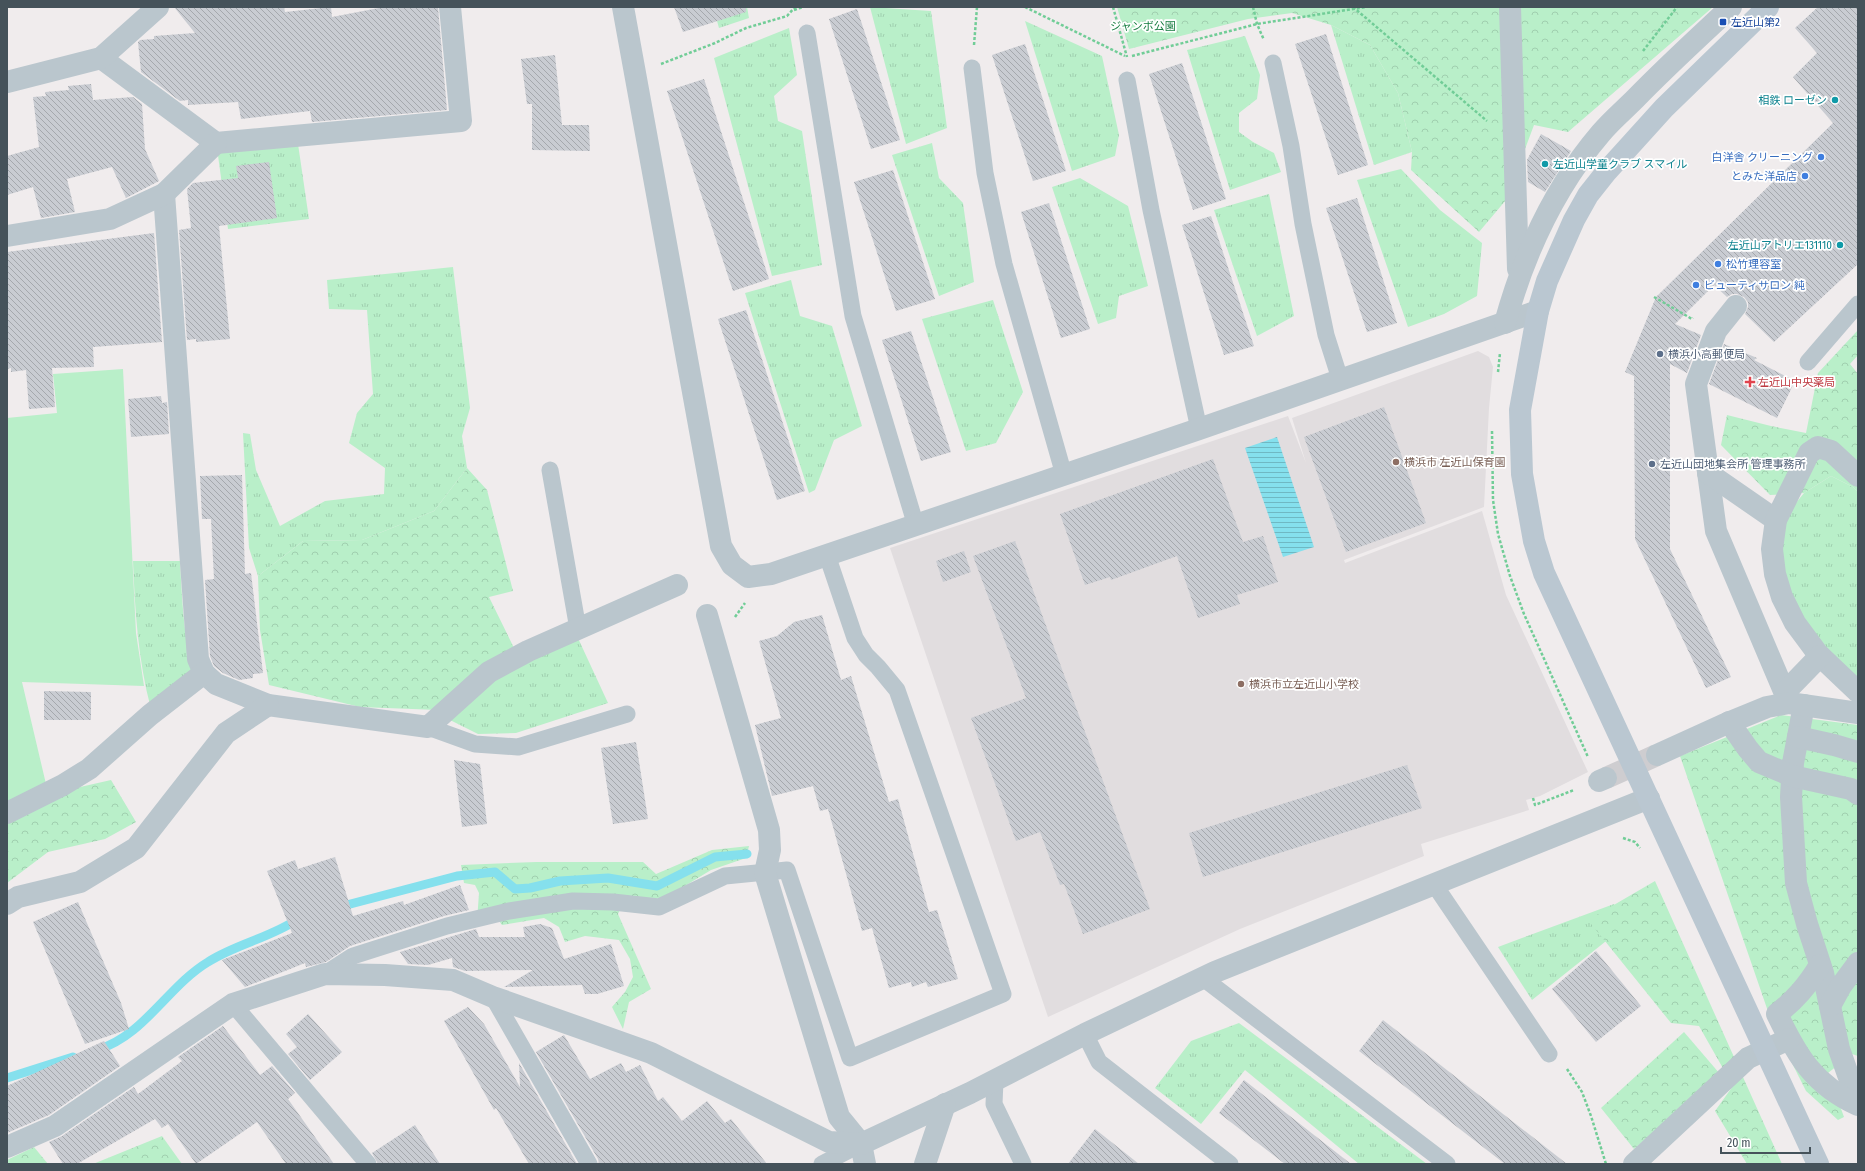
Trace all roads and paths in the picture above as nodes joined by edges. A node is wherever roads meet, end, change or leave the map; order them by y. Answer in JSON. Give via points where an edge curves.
{"nodes":[{"id":1,"x":158,"y":7,"type":"edge"},
{"id":2,"x":450,"y":7,"type":"edge"},
{"id":3,"x":623,"y":7,"type":"edge"},
{"id":4,"x":795,"y":7,"type":"edge"},
{"id":5,"x":977,"y":7,"type":"edge"},
{"id":6,"x":1026,"y":7,"type":"edge"},
{"id":7,"x":1113,"y":7,"type":"edge"},
{"id":8,"x":1253,"y":7,"type":"edge"},
{"id":9,"x":1359,"y":7,"type":"edge"},
{"id":10,"x":1366,"y":7,"type":"edge"},
{"id":11,"x":1510,"y":7,"type":"edge"},
{"id":12,"x":1732,"y":7,"type":"edge"},
{"id":13,"x":1768,"y":7,"type":"edge"},
{"id":14,"x":1354,"y":8,"type":"edge"},
{"id":15,"x":1257,"y":24,"type":"junction"},
{"id":16,"x":807,"y":33,"type":"dead end"},
{"id":17,"x":1262,"y":36,"type":"dead end"},
{"id":18,"x":1127,"y":57,"type":"junction"},
{"id":19,"x":101,"y":58,"type":"junction"},
{"id":20,"x":1274,"y":63,"type":"dead end"},
{"id":21,"x":972,"y":68,"type":"joint"},
{"id":22,"x":636,"y":77,"type":"junction"},
{"id":23,"x":1127,"y":80,"type":"dead end"},
{"id":24,"x":7,"y":82,"type":"edge"},
{"id":25,"x":216,"y":143,"type":"junction"},
{"id":26,"x":1515,"y":145,"type":"junction"},
{"id":27,"x":164,"y":194,"type":"junction"},
{"id":28,"x":7,"y":236,"type":"edge"},
{"id":29,"x":1519,"y":276,"type":"junction"},
{"id":30,"x":1654,"y":297,"type":"dead end"},
{"id":31,"x":1858,"y":304,"type":"edge"},
{"id":32,"x":1736,"y":306,"type":"dead end"},
{"id":33,"x":1538,"y":312,"type":"junction"},
{"id":34,"x":1696,"y":314,"type":"dead end"},
{"id":35,"x":1504,"y":323,"type":"junction"},
{"id":36,"x":1808,"y":362,"type":"dead end"},
{"id":37,"x":1340,"y":379,"type":"junction"},
{"id":38,"x":1199,"y":429,"type":"junction"},
{"id":39,"x":550,"y":470,"type":"dead end"},
{"id":40,"x":1708,"y":473,"type":"junction"},
{"id":41,"x":1064,"y":475,"type":"junction"},
{"id":42,"x":1858,"y":476,"type":"edge"},
{"id":43,"x":1776,"y":520,"type":"junction"},
{"id":44,"x":916,"y":526,"type":"junction"},
{"id":45,"x":827,"y":555,"type":"junction"},
{"id":46,"x":677,"y":585,"type":"dead end"},
{"id":47,"x":1782,"y":597,"type":"junction"},
{"id":48,"x":1750,"y":611,"type":"junction"},
{"id":49,"x":707,"y":615,"type":"dead end"},
{"id":50,"x":578,"y":629,"type":"junction"},
{"id":51,"x":1820,"y":656,"type":"junction"},
{"id":52,"x":204,"y":673,"type":"junction"},
{"id":53,"x":1858,"y":692,"type":"edge"},
{"id":54,"x":1793,"y":700,"type":"junction"},
{"id":55,"x":268,"y":705,"type":"junction"},
{"id":56,"x":1858,"y":713,"type":"edge"},
{"id":57,"x":626,"y":714,"type":"dead end"},
{"id":58,"x":1729,"y":722,"type":"junction"},
{"id":59,"x":428,"y":726,"type":"junction"},
{"id":60,"x":1798,"y":737,"type":"junction"},
{"id":61,"x":1858,"y":752,"type":"edge"},
{"id":62,"x":1657,"y":755,"type":"tunnel mouth"},
{"id":63,"x":1792,"y":776,"type":"junction"},
{"id":64,"x":1602,"y":779,"type":"tunnel mouth"},
{"id":65,"x":1858,"y":794,"type":"edge"},
{"id":66,"x":1533,"y":798,"type":"dead end"},
{"id":67,"x":1650,"y":798,"type":"junction"},
{"id":68,"x":7,"y":813,"type":"edge"},
{"id":69,"x":1620,"y":838,"type":"dead end"},
{"id":70,"x":1644,"y":852,"type":"dead end"},
{"id":71,"x":765,"y":873,"type":"junction"},
{"id":72,"x":1434,"y":884,"type":"junction"},
{"id":73,"x":7,"y":904,"type":"edge"},
{"id":74,"x":1858,"y":963,"type":"edge"},
{"id":75,"x":1820,"y":965,"type":"junction"},
{"id":76,"x":325,"y":974,"type":"junction"},
{"id":77,"x":1203,"y":978,"type":"junction"},
{"id":78,"x":493,"y":997,"type":"junction"},
{"id":79,"x":233,"y":1004,"type":"junction"},
{"id":80,"x":1830,"y":1006,"type":"junction"},
{"id":81,"x":1085,"y":1034,"type":"junction"},
{"id":82,"x":1789,"y":1039,"type":"junction"},
{"id":83,"x":1766,"y":1050,"type":"junction"},
{"id":84,"x":1549,"y":1054,"type":"joint"},
{"id":85,"x":995,"y":1081,"type":"junction"},
{"id":86,"x":945,"y":1104,"type":"junction"},
{"id":87,"x":1858,"y":1104,"type":"edge"},
{"id":88,"x":7,"y":1147,"type":"edge"},
{"id":89,"x":863,"y":1154,"type":"edge"},
{"id":90,"x":368,"y":1164,"type":"edge"},
{"id":91,"x":589,"y":1164,"type":"edge"},
{"id":92,"x":822,"y":1164,"type":"edge"},
{"id":93,"x":925,"y":1164,"type":"edge"},
{"id":94,"x":1023,"y":1164,"type":"edge"},
{"id":95,"x":1230,"y":1164,"type":"edge"},
{"id":96,"x":1447,"y":1164,"type":"edge"},
{"id":97,"x":1606,"y":1164,"type":"edge"},
{"id":98,"x":1634,"y":1164,"type":"edge"},
{"id":99,"x":1818,"y":1164,"type":"edge"}],
"edges":[{"from":1,"to":19,"type":"street"},
{"from":2,"to":25,"type":"street","via":[[461,121]]},
{"from":3,"to":22,"type":"street"},
{"from":4,"to":22,"type":"path","via":[[787,16],[746,28],[715,44],[666,62]]},
{"from":5,"to":21,"type":"path"},
{"from":6,"to":18,"type":"path"},
{"from":7,"to":18,"type":"path"},
{"from":8,"to":15,"type":"path"},
{"from":9,"to":14,"type":"path"},
{"from":10,"to":14,"type":"path"},
{"from":11,"to":26,"type":"street"},
{"from":12,"to":29,"type":"street","via":[[1658,75],[1602,132],[1556,195]]},
{"from":13,"to":33,"type":"street","via":[[1664,108],[1588,195],[1547,281]]},
{"from":14,"to":15,"type":"path"},
{"from":14,"to":26,"type":"path"},
{"from":15,"to":17,"type":"path"},
{"from":15,"to":18,"type":"path"},
{"from":16,"to":44,"type":"lane","via":[[853,316]]},
{"from":19,"to":24,"type":"street"},
{"from":19,"to":25,"type":"street"},
{"from":20,"to":37,"type":"lane","via":[[1326,335]]},
{"from":21,"to":41,"type":"lane","via":[[986,173],[1004,264]]},
{"from":22,"to":45,"type":"street","via":[[721,546],[732,565],[748,577],[771,574]]},
{"from":23,"to":38,"type":"lane","via":[[1151,210]]},
{"from":25,"to":27,"type":"street"},
{"from":26,"to":29,"type":"street"},
{"from":27,"to":28,"type":"street","via":[[110,219]]},
{"from":27,"to":52,"type":"street","via":[[198,659]]},
{"from":29,"to":35,"type":"street"},
{"from":30,"to":34,"type":"path","via":[[1692,319]]},
{"from":31,"to":36,"type":"lane"},
{"from":32,"to":40,"type":"street","via":[[1716,331],[1696,384]]},
{"from":33,"to":35,"type":"street"},
{"from":33,"to":67,"type":"street","via":[[1520,410],[1522,474],[1534,540],[1544,573]]},
{"from":35,"to":37,"type":"street"},
{"from":37,"to":38,"type":"street"},
{"from":38,"to":41,"type":"street"},
{"from":39,"to":50,"type":"lane"},
{"from":40,"to":43,"type":"street"},
{"from":40,"to":48,"type":"street","via":[[1716,531]]},
{"from":41,"to":44,"type":"street"},
{"from":42,"to":43,"type":"street","via":[[1831,451],[1818,447],[1809,452]]},
{"from":43,"to":47,"type":"street","via":[[1772,549],[1775,574]]},
{"from":44,"to":45,"type":"street"},
{"from":45,"to":71,"type":"lane","via":[[855,638],[866,655],[897,690],[1004,994],[850,1058],[787,870]]},
{"from":46,"to":50,"type":"street"},
{"from":47,"to":48,"type":"street"},
{"from":47,"to":51,"type":"street","via":[[1795,623]]},
{"from":48,"to":54,"type":"street"},
{"from":49,"to":71,"type":"street","via":[[769,830],[770,850]]},
{"from":50,"to":59,"type":"street","via":[[489,672]]},
{"from":51,"to":53,"type":"street"},
{"from":51,"to":54,"type":"street"},
{"from":52,"to":55,"type":"street","via":[[216,684]]},
{"from":52,"to":68,"type":"street","via":[[150,715],[89,768],[63,785]]},
{"from":54,"to":56,"type":"street"},
{"from":54,"to":58,"type":"street"},
{"from":54,"to":60,"type":"street"},
{"from":55,"to":59,"type":"street"},
{"from":55,"to":73,"type":"street","via":[[226,732],[136,848],[80,882],[18,897]]},
{"from":57,"to":59,"type":"lane","via":[[518,747],[475,744]]},
{"from":58,"to":62,"type":"street"},
{"from":58,"to":63,"type":"street","via":[[1759,762]]},
{"from":60,"to":61,"type":"street"},
{"from":60,"to":63,"type":"street"},
{"from":63,"to":65,"type":"street","via":[[1850,789]]},
{"from":63,"to":75,"type":"street","via":[[1792,838],[1796,883]]},
{"from":64,"to":66,"type":"path","via":[[1535,805]]},
{"from":67,"to":72,"type":"street"},
{"from":67,"to":83,"type":"street"},
{"from":69,"to":70,"type":"path","via":[[1635,842]]},
{"from":71,"to":76,"type":"lane","via":[[725,876],[659,907],[573,901],[509,911],[447,926],[353,956]]},
{"from":71,"to":89,"type":"street","via":[[839,1117]]},
{"from":72,"to":77,"type":"street"},
{"from":72,"to":84,"type":"lane"},
{"from":74,"to":80,"type":"street"},
{"from":75,"to":80,"type":"street"},
{"from":75,"to":82,"type":"street","via":[[1795,1000],[1777,1014]]},
{"from":76,"to":78,"type":"street","via":[[453,980]]},
{"from":76,"to":79,"type":"street"},
{"from":77,"to":81,"type":"street"},
{"from":77,"to":96,"type":"lane"},
{"from":78,"to":89,"type":"street","via":[[651,1053],[829,1142]]},
{"from":78,"to":91,"type":"lane"},
{"from":79,"to":88,"type":"street","via":[[55,1126]]},
{"from":79,"to":90,"type":"lane"},
{"from":80,"to":87,"type":"street","via":[[1839,1049]]},
{"from":81,"to":85,"type":"street"},
{"from":81,"to":95,"type":"lane","via":[[1099,1062]]},
{"from":82,"to":83,"type":"street"},
{"from":82,"to":87,"type":"street","via":[[1794,1049],[1824,1085],[1842,1098]]},
{"from":83,"to":98,"type":"street","via":[[1748,1058]]},
{"from":83,"to":99,"type":"street"},
{"from":84,"to":97,"type":"path","via":[[1557,1053],[1582,1092]]},
{"from":85,"to":86,"type":"street"},
{"from":85,"to":94,"type":"lane","via":[[994,1104]]},
{"from":86,"to":89,"type":"street"},
{"from":86,"to":93,"type":"street"},
{"from":89,"to":92,"type":"lane"}]}
